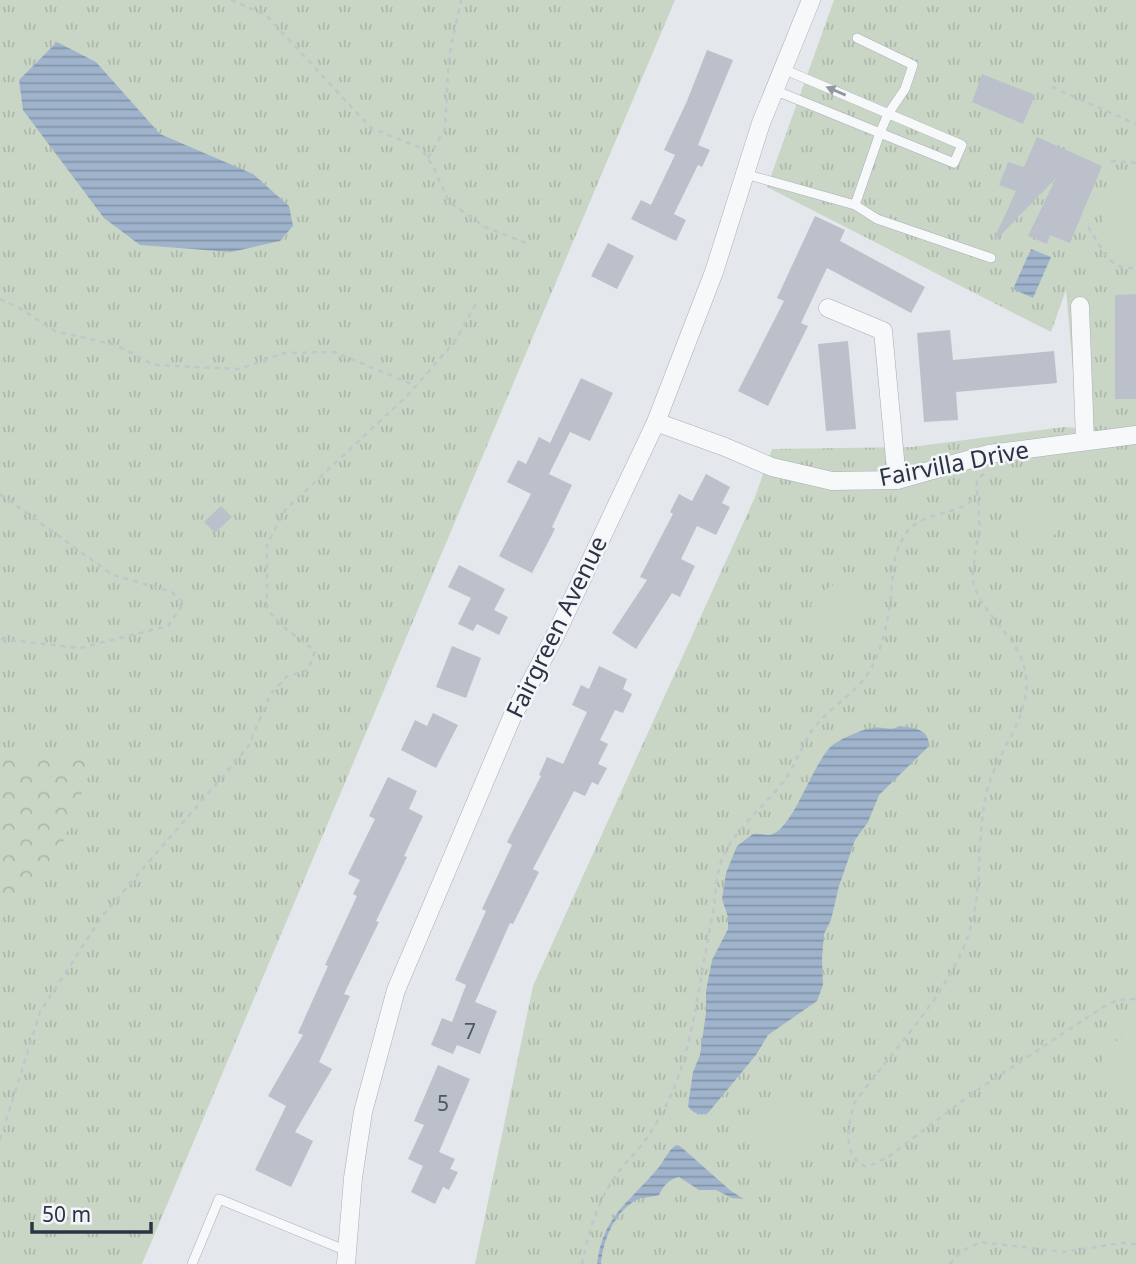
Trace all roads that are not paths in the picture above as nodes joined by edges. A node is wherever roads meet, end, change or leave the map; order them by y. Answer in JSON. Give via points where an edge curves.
{"nodes":[{"id":1,"x":811,"y":0,"type":"edge"},
{"id":2,"x":857,"y":38,"type":"dead end"},
{"id":3,"x":783,"y":69,"type":"junction"},
{"id":4,"x":774,"y":90,"type":"junction"},
{"id":5,"x":888,"y":114,"type":"junction"},
{"id":6,"x":880,"y":133,"type":"junction"},
{"id":7,"x":744,"y":174,"type":"junction"},
{"id":8,"x":855,"y":205,"type":"junction"},
{"id":9,"x":991,"y":258,"type":"dead end"},
{"id":10,"x":1080,"y":306,"type":"dead end"},
{"id":11,"x":828,"y":308,"type":"dead end"},
{"id":12,"x":656,"y":422,"type":"junction"},
{"id":13,"x":1136,"y":435,"type":"edge"},
{"id":14,"x":1085,"y":440,"type":"junction"},
{"id":15,"x":897,"y":480,"type":"junction"},
{"id":16,"x":346,"y":1258,"type":"edge"},
{"id":17,"x":192,"y":1264,"type":"edge"}],
"edges":[{"from":1,"to":3,"type":"street","name":"Fairgreen Avenue"},
{"from":2,"to":5,"type":"lane","via":[[913,65],[905,89]]},
{"from":3,"to":4,"type":"street","name":"Fairgreen Avenue"},
{"from":5,"to":3,"type":"lane","one_way":true},
{"from":4,"to":6,"type":"lane"},
{"from":4,"to":7,"type":"street","name":"Fairgreen Avenue"},
{"from":5,"to":6,"type":"lane"},
{"from":5,"to":6,"type":"lane","via":[[962,145],[954,163]]},
{"from":6,"to":8,"type":"lane"},
{"from":7,"to":8,"type":"lane"},
{"from":7,"to":12,"type":"street","name":"Fairgreen Avenue","via":[[714,272]]},
{"from":8,"to":9,"type":"lane","via":[[877,219]]},
{"from":10,"to":14,"type":"street"},
{"from":11,"to":15,"type":"street","via":[[883,331]]},
{"from":12,"to":15,"type":"street","name":"Fairvilla Drive","via":[[772,467],[832,481]]},
{"from":12,"to":16,"type":"street","name":"Fairgreen Avenue","via":[[512,718],[396,990],[363,1112]]},
{"from":13,"to":14,"type":"street","name":"Fairvilla Drive"},
{"from":14,"to":15,"type":"street","name":"Fairvilla Drive","via":[[989,454]]},
{"from":16,"to":17,"type":"lane","via":[[219,1199]]}]}
